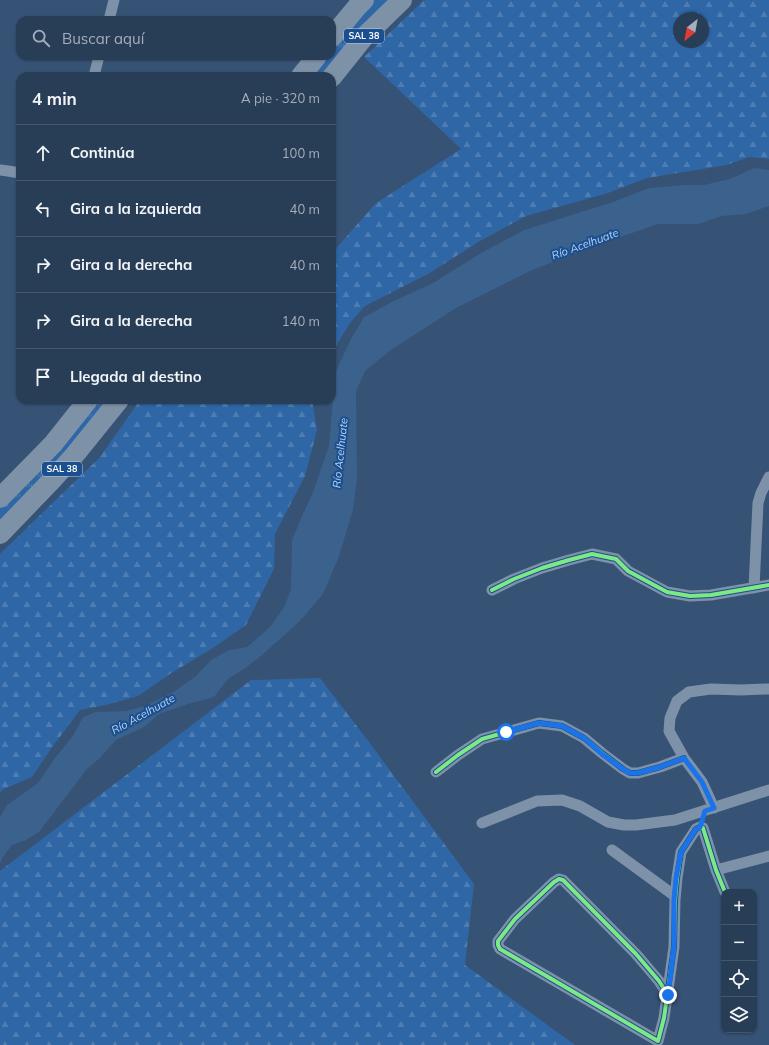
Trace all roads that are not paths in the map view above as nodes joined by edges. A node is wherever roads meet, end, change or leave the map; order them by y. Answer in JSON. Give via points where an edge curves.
{"nodes":[{"id":1,"x":114,"y":0,"type":"edge"},
{"id":2,"x":364,"y":0,"type":"edge"},
{"id":3,"x":402,"y":0,"type":"edge"},
{"id":4,"x":110,"y":16,"type":"edge"},
{"id":5,"x":336,"y":32,"type":"edge"},
{"id":6,"x":98,"y":60,"type":"edge"},
{"id":7,"x":314,"y":60,"type":"edge"},
{"id":8,"x":95,"y":72,"type":"edge"},
{"id":9,"x":304,"y":72,"type":"edge"},
{"id":10,"x":336,"y":72,"type":"edge"},
{"id":11,"x":0,"y":170,"type":"edge"},
{"id":12,"x":16,"y":172,"type":"edge"},
{"id":13,"x":85,"y":404,"type":"edge"},
{"id":14,"x":115,"y":404,"type":"edge"},
{"id":15,"x":769,"y":478,"type":"edge"},
{"id":16,"x":0,"y":498,"type":"edge"},
{"id":17,"x":0,"y":534,"type":"edge"},
{"id":18,"x":769,"y":585,"type":"edge"},
{"id":19,"x":754,"y":588,"type":"junction"},
{"id":20,"x":492,"y":590,"type":"dead end"},
{"id":21,"x":769,"y":689,"type":"edge"},
{"id":22,"x":684,"y":758,"type":"junction"},
{"id":23,"x":436,"y":772,"type":"dead end"},
{"id":24,"x":769,"y":790,"type":"edge"},
{"id":25,"x":709,"y":810,"type":"junction"},
{"id":26,"x":482,"y":823,"type":"dead end"},
{"id":27,"x":700,"y":827,"type":"junction"},
{"id":28,"x":612,"y":850,"type":"dead end"},
{"id":29,"x":769,"y":856,"type":"edge"},
{"id":30,"x":716,"y":870,"type":"junction"},
{"id":31,"x":724,"y":889,"type":"edge"},
{"id":32,"x":675,"y":896,"type":"junction"},
{"id":33,"x":668,"y":995,"type":"junction"},
{"id":34,"x":658,"y":1043,"type":"edge"}],
"edges":[{"from":1,"to":4,"type":"street"},
{"from":2,"to":5,"type":"highway","number":"SAL 38"},
{"from":3,"to":10,"type":"highway","number":"SAL 38","via":[[364,37]]},
{"from":6,"to":8,"type":"street"},
{"from":7,"to":9,"type":"highway"},
{"from":11,"to":12,"type":"street"},
{"from":13,"to":16,"type":"highway","number":"SAL 38","via":[[53,444]]},
{"from":14,"to":17,"type":"highway","number":"SAL 38","via":[[73,457]]},
{"from":15,"to":19,"type":"street","via":[[758,503]]},
{"from":18,"to":19,"type":"street"},
{"from":19,"to":20,"type":"street","via":[[690,596],[667,592],[628,571],[616,559],[592,554],[542,568]]},
{"from":21,"to":22,"type":"street","via":[[711,689],[689,692],[677,701],[670,718],[669,731]]},
{"from":22,"to":23,"type":"street","via":[[660,767],[630,773],[584,738],[562,726],[539,723],[482,739]]},
{"from":22,"to":25,"type":"street","via":[[702,782]]},
{"from":24,"to":25,"type":"street"},
{"from":25,"to":26,"type":"street","via":[[675,820],[624,825],[608,822],[580,806],[562,800],[537,801]]},
{"from":25,"to":27,"type":"street"},
{"from":27,"to":30,"type":"street","via":[[703,828]]},
{"from":27,"to":32,"type":"street","via":[[681,852]]},
{"from":28,"to":32,"type":"street"},
{"from":29,"to":30,"type":"street"},
{"from":30,"to":31,"type":"street"},
{"from":32,"to":33,"type":"street","via":[[674,947]]},
{"from":33,"to":34,"type":"street"},
{"from":33,"to":34,"type":"street","via":[[636,954],[563,880],[554,882],[515,919],[498,941],[500,949]]}]}
